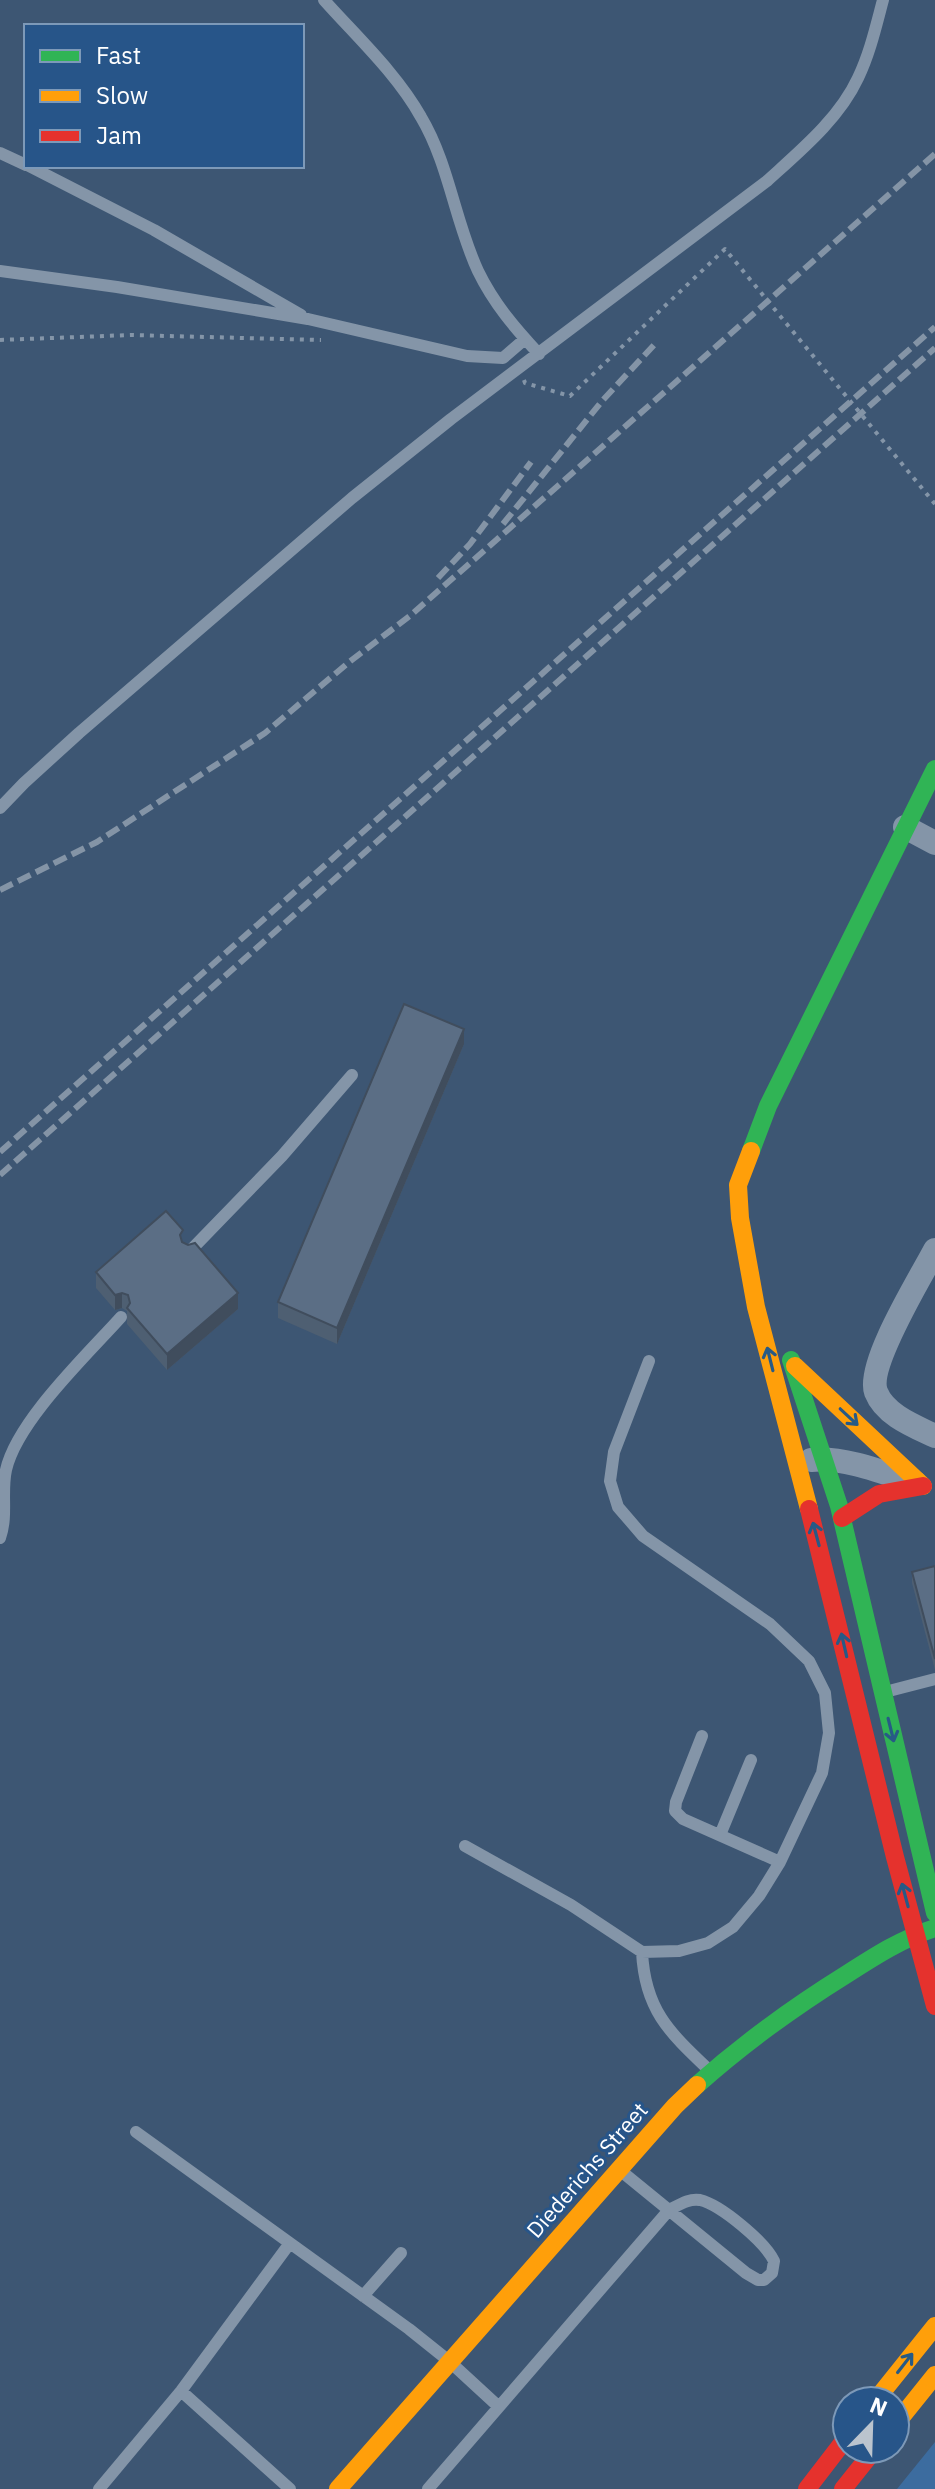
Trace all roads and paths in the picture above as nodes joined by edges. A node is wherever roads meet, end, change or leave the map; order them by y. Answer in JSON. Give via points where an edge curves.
{"nodes":[{"id":1,"x":324,"y":0,"type":"edge"},
{"id":2,"x":883,"y":0,"type":"edge"},
{"id":3,"x":0,"y":153,"type":"edge"},
{"id":4,"x":24,"y":163,"type":"edge"},
{"id":5,"x":34,"y":168,"type":"edge"},
{"id":6,"x":0,"y":271,"type":"edge"},
{"id":7,"x":308,"y":319,"type":"junction"},
{"id":8,"x":525,"y":339,"type":"junction"},
{"id":9,"x":0,"y":340,"type":"edge"},
{"id":10,"x":321,"y":340,"type":"dead end"},
{"id":11,"x":539,"y":354,"type":"junction"},
{"id":12,"x":525,"y":383,"type":"dead end"},
{"id":13,"x":935,"y":504,"type":"edge"},
{"id":14,"x":935,"y":769,"type":"edge"},
{"id":15,"x":0,"y":808,"type":"edge"},
{"id":16,"x":905,"y":827,"type":"junction"},
{"id":17,"x":935,"y":843,"type":"edge"},
{"id":18,"x":352,"y":1075,"type":"dead end"},
{"id":19,"x":935,"y":1250,"type":"edge"},
{"id":20,"x":189,"y":1252,"type":"edge"},
{"id":21,"x":747,"y":1258,"type":"junction"},
{"id":22,"x":121,"y":1317,"type":"dead end"},
{"id":23,"x":649,"y":1361,"type":"dead end"},
{"id":24,"x":792,"y":1363,"type":"junction"},
{"id":25,"x":935,"y":1436,"type":"edge"},
{"id":26,"x":825,"y":1459,"type":"junction"},
{"id":27,"x":796,"y":1462,"type":"junction"},
{"id":28,"x":929,"y":1489,"type":"edge"},
{"id":29,"x":842,"y":1518,"type":"junction"},
{"id":30,"x":0,"y":1538,"type":"edge"},
{"id":31,"x":935,"y":1679,"type":"edge"},
{"id":32,"x":882,"y":1692,"type":"junction"},
{"id":33,"x":702,"y":1736,"type":"dead end"},
{"id":34,"x":751,"y":1760,"type":"dead end"},
{"id":35,"x":906,"y":1792,"type":"junction"},
{"id":36,"x":935,"y":1825,"type":"edge"},
{"id":37,"x":720,"y":1835,"type":"junction"},
{"id":38,"x":465,"y":1846,"type":"dead end"},
{"id":39,"x":780,"y":1862,"type":"junction"},
{"id":40,"x":935,"y":1913,"type":"edge"},
{"id":41,"x":935,"y":1928,"type":"edge"},
{"id":42,"x":916,"y":1933,"type":"junction"},
{"id":43,"x":642,"y":1952,"type":"junction"},
{"id":44,"x":935,"y":2006,"type":"edge"},
{"id":45,"x":710,"y":2071,"type":"junction"},
{"id":46,"x":136,"y":2132,"type":"dead end"},
{"id":47,"x":620,"y":2170,"type":"junction"},
{"id":48,"x":669,"y":2210,"type":"junction"},
{"id":49,"x":290,"y":2243,"type":"junction"},
{"id":50,"x":401,"y":2253,"type":"dead end"},
{"id":51,"x":363,"y":2296,"type":"junction"},
{"id":52,"x":935,"y":2326,"type":"edge"},
{"id":53,"x":449,"y":2361,"type":"junction"},
{"id":54,"x":935,"y":2375,"type":"edge"},
{"id":55,"x":888,"y":2385,"type":"edge"},
{"id":56,"x":181,"y":2391,"type":"junction"},
{"id":57,"x":911,"y":2405,"type":"edge"},
{"id":58,"x":499,"y":2407,"type":"junction"},
{"id":59,"x":831,"y":2458,"type":"edge"},
{"id":60,"x":862,"y":2465,"type":"edge"},
{"id":61,"x":99,"y":2489,"type":"edge"},
{"id":62,"x":290,"y":2489,"type":"edge"},
{"id":63,"x":338,"y":2489,"type":"edge"},
{"id":64,"x":428,"y":2489,"type":"edge"},
{"id":65,"x":807,"y":2489,"type":"edge"},
{"id":66,"x":843,"y":2489,"type":"edge"}],
"edges":[{"from":1,"to":8,"type":"lane","via":[[422,118],[478,269],[503,314]]},
{"from":2,"to":11,"type":"lane","via":[[858,79],[809,143],[767,181]]},
{"from":3,"to":4,"type":"lane"},
{"from":5,"to":7,"type":"lane"},
{"from":6,"to":7,"type":"lane"},
{"from":7,"to":8,"type":"lane","via":[[467,356],[503,358]]},
{"from":8,"to":11,"type":"lane"},
{"from":9,"to":10,"type":"path","via":[[130,335]]},
{"from":11,"to":15,"type":"lane","via":[[352,498],[79,733]]},
{"from":12,"to":13,"type":"path","via":[[570,396],[725,249]]},
{"from":14,"to":16,"type":"main road"},
{"from":16,"to":17,"type":"street"},
{"from":16,"to":21,"type":"main road","via":[[746,1158],[738,1185]]},
{"from":18,"to":20,"type":"lane"},
{"from":19,"to":25,"type":"street","via":[[877,1364],[875,1386],[894,1415]]},
{"from":21,"to":24,"type":"main road","via":[[757,1271]]},
{"from":27,"to":21,"type":"main road","one_way":true},
{"from":22,"to":30,"type":"lane","via":[[22,1436],[6,1470]]},
{"from":23,"to":39,"type":"lane","via":[[614,1452],[610,1481],[618,1507],[643,1536],[770,1624],[809,1661],[825,1693],[829,1733],[822,1773]]},
{"from":24,"to":26,"type":"main road"},
{"from":24,"to":28,"type":"main road","one_way":true},
{"from":26,"to":27,"type":"street"},
{"from":26,"to":28,"type":"street"},
{"from":26,"to":29,"type":"main road"},
{"from":42,"to":27,"type":"main road","one_way":true},
{"from":28,"to":29,"type":"main road","via":[[882,1491]]},
{"from":29,"to":32,"type":"main road"},
{"from":31,"to":32,"type":"lane"},
{"from":32,"to":35,"type":"main road","one_way":true},
{"from":33,"to":37,"type":"lane","via":[[675,1811]]},
{"from":34,"to":37,"type":"lane"},
{"from":35,"to":36,"type":"main road"},
{"from":35,"to":40,"type":"main road"},
{"from":37,"to":39,"type":"lane"},
{"from":38,"to":43,"type":"lane"},
{"from":39,"to":43,"type":"lane","via":[[733,1927],[708,1943],[679,1951]]},
{"from":41,"to":42,"type":"main road","name":"Diederichs Street"},
{"from":42,"to":44,"type":"main road"},
{"from":42,"to":45,"type":"main road","name":"Diederichs Street","via":[[826,1987]]},
{"from":43,"to":45,"type":"lane","via":[[650,2000],[680,2042]]},
{"from":45,"to":47,"type":"main road","name":"Diederichs Street"},
{"from":46,"to":49,"type":"lane"},
{"from":47,"to":48,"type":"lane"},
{"from":47,"to":53,"type":"main road","name":"Diederichs Street"},
{"from":48,"to":48,"type":"lane","via":[[688,2200],[718,2208],[763,2245],[774,2261],[772,2273],[764,2280],[752,2277]]},
{"from":48,"to":58,"type":"lane"},
{"from":49,"to":51,"type":"lane"},
{"from":49,"to":56,"type":"lane"},
{"from":50,"to":51,"type":"lane"},
{"from":51,"to":53,"type":"lane"},
{"from":55,"to":52,"type":"main road","one_way":true},
{"from":53,"to":58,"type":"lane"},
{"from":53,"to":63,"type":"main road","name":"Diederichs Street"},
{"from":54,"to":57,"type":"main road"},
{"from":56,"to":61,"type":"lane"},
{"from":56,"to":62,"type":"lane"},
{"from":58,"to":64,"type":"lane"},
{"from":59,"to":65,"type":"main road"},
{"from":60,"to":66,"type":"main road"}]}
